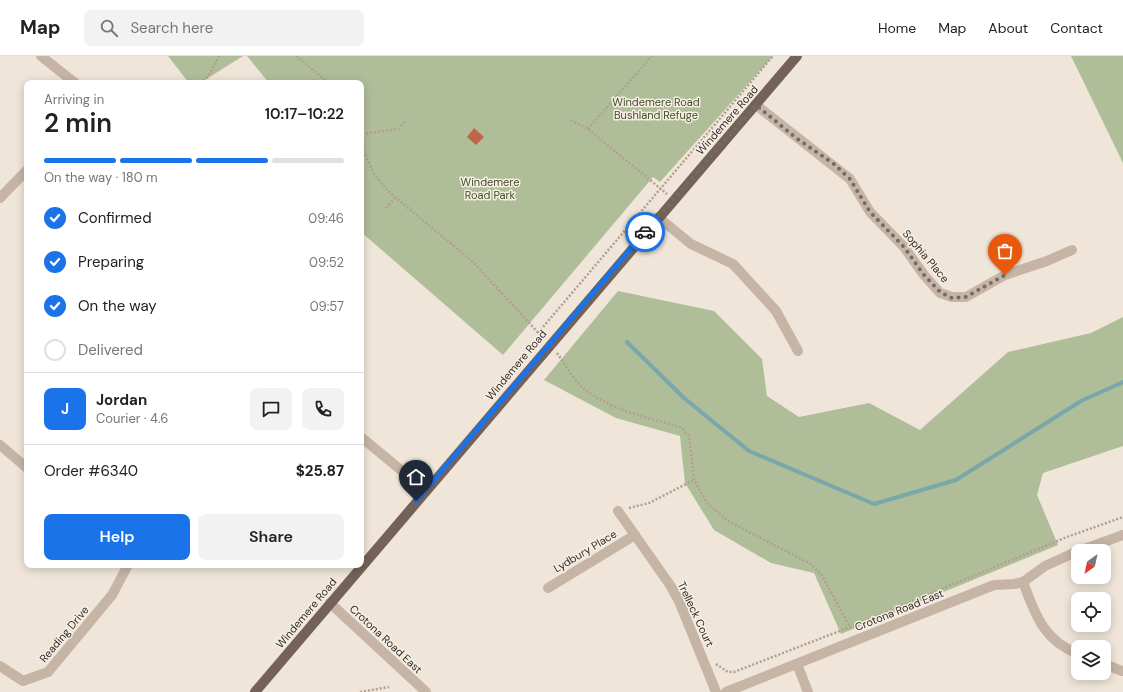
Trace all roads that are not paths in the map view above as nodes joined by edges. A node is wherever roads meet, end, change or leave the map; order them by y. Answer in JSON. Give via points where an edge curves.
{"nodes":[{"id":1,"x":41,"y":56,"type":"edge"},
{"id":2,"x":797,"y":56,"type":"edge"},
{"id":3,"x":71,"y":80,"type":"edge"},
{"id":4,"x":756,"y":105,"type":"junction"},
{"id":5,"x":24,"y":173,"type":"edge"},
{"id":6,"x":0,"y":198,"type":"edge"},
{"id":7,"x":658,"y":217,"type":"junction"},
{"id":8,"x":1072,"y":250,"type":"dead end"},
{"id":9,"x":798,"y":351,"type":"dead end"},
{"id":10,"x":364,"y":439,"type":"edge"},
{"id":11,"x":0,"y":445,"type":"edge"},
{"id":12,"x":24,"y":465,"type":"edge"},
{"id":13,"x":425,"y":490,"type":"junction"},
{"id":14,"x":618,"y":511,"type":"road end"},
{"id":15,"x":635,"y":535,"type":"junction"},
{"id":16,"x":1123,"y":535,"type":"edge"},
{"id":17,"x":1098,"y":544,"type":"edge"},
{"id":18,"x":1071,"y":554,"type":"edge"},
{"id":19,"x":364,"y":563,"type":"edge"},
{"id":20,"x":126,"y":568,"type":"edge"},
{"id":21,"x":359,"y":568,"type":"edge"},
{"id":22,"x":1023,"y":582,"type":"junction"},
{"id":23,"x":548,"y":588,"type":"dead end"},
{"id":24,"x":330,"y":603,"type":"junction"},
{"id":25,"x":1071,"y":650,"type":"edge"},
{"id":26,"x":797,"y":664,"type":"junction"},
{"id":27,"x":0,"y":666,"type":"edge"},
{"id":28,"x":1111,"y":667,"type":"edge"},
{"id":29,"x":1122,"y":671,"type":"dead end"},
{"id":30,"x":255,"y":692,"type":"edge"},
{"id":31,"x":426,"y":692,"type":"edge"},
{"id":32,"x":716,"y":692,"type":"edge"},
{"id":33,"x":726,"y":692,"type":"edge"},
{"id":34,"x":808,"y":692,"type":"edge"}],
"edges":[{"from":1,"to":3,"type":"street"},
{"from":2,"to":4,"type":"main road","name":"Windemere Road"},
{"from":4,"to":7,"type":"main road","name":"Windemere Road"},
{"from":4,"to":8,"type":"street","name":"Sophia Place","via":[[850,179],[870,212],[904,247],[924,275],[940,292],[952,298],[966,297],[1005,275]]},
{"from":5,"to":6,"type":"street"},
{"from":7,"to":9,"type":"street","via":[[691,244],[733,264],[776,311]]},
{"from":7,"to":13,"type":"main road","name":"Windemere Road"},
{"from":10,"to":13,"type":"street"},
{"from":11,"to":12,"type":"street"},
{"from":13,"to":19,"type":"main road","name":"Windemere Road"},
{"from":14,"to":15,"type":"street","name":"Trelleck Court"},
{"from":15,"to":23,"type":"street","name":"Lydbury Place"},
{"from":15,"to":32,"type":"street","name":"Trelleck Court","via":[[679,601]]},
{"from":16,"to":17,"type":"street","name":"Crotona Road East"},
{"from":18,"to":22,"type":"street","name":"Crotona Road East","via":[[1045,566]]},
{"from":20,"to":27,"type":"street","name":"Reading Drive","via":[[112,595],[48,672],[23,681]]},
{"from":21,"to":24,"type":"main road","name":"Windemere Road"},
{"from":22,"to":25,"type":"street","via":[[1045,631]]},
{"from":22,"to":26,"type":"street","name":"Crotona Road East","via":[[994,585]]},
{"from":24,"to":30,"type":"main road","name":"Windemere Road"},
{"from":24,"to":31,"type":"street","name":"Crotona Road East"},
{"from":26,"to":33,"type":"street","name":"Crotona Road East"},
{"from":26,"to":34,"type":"street"},
{"from":28,"to":29,"type":"street"}]}
